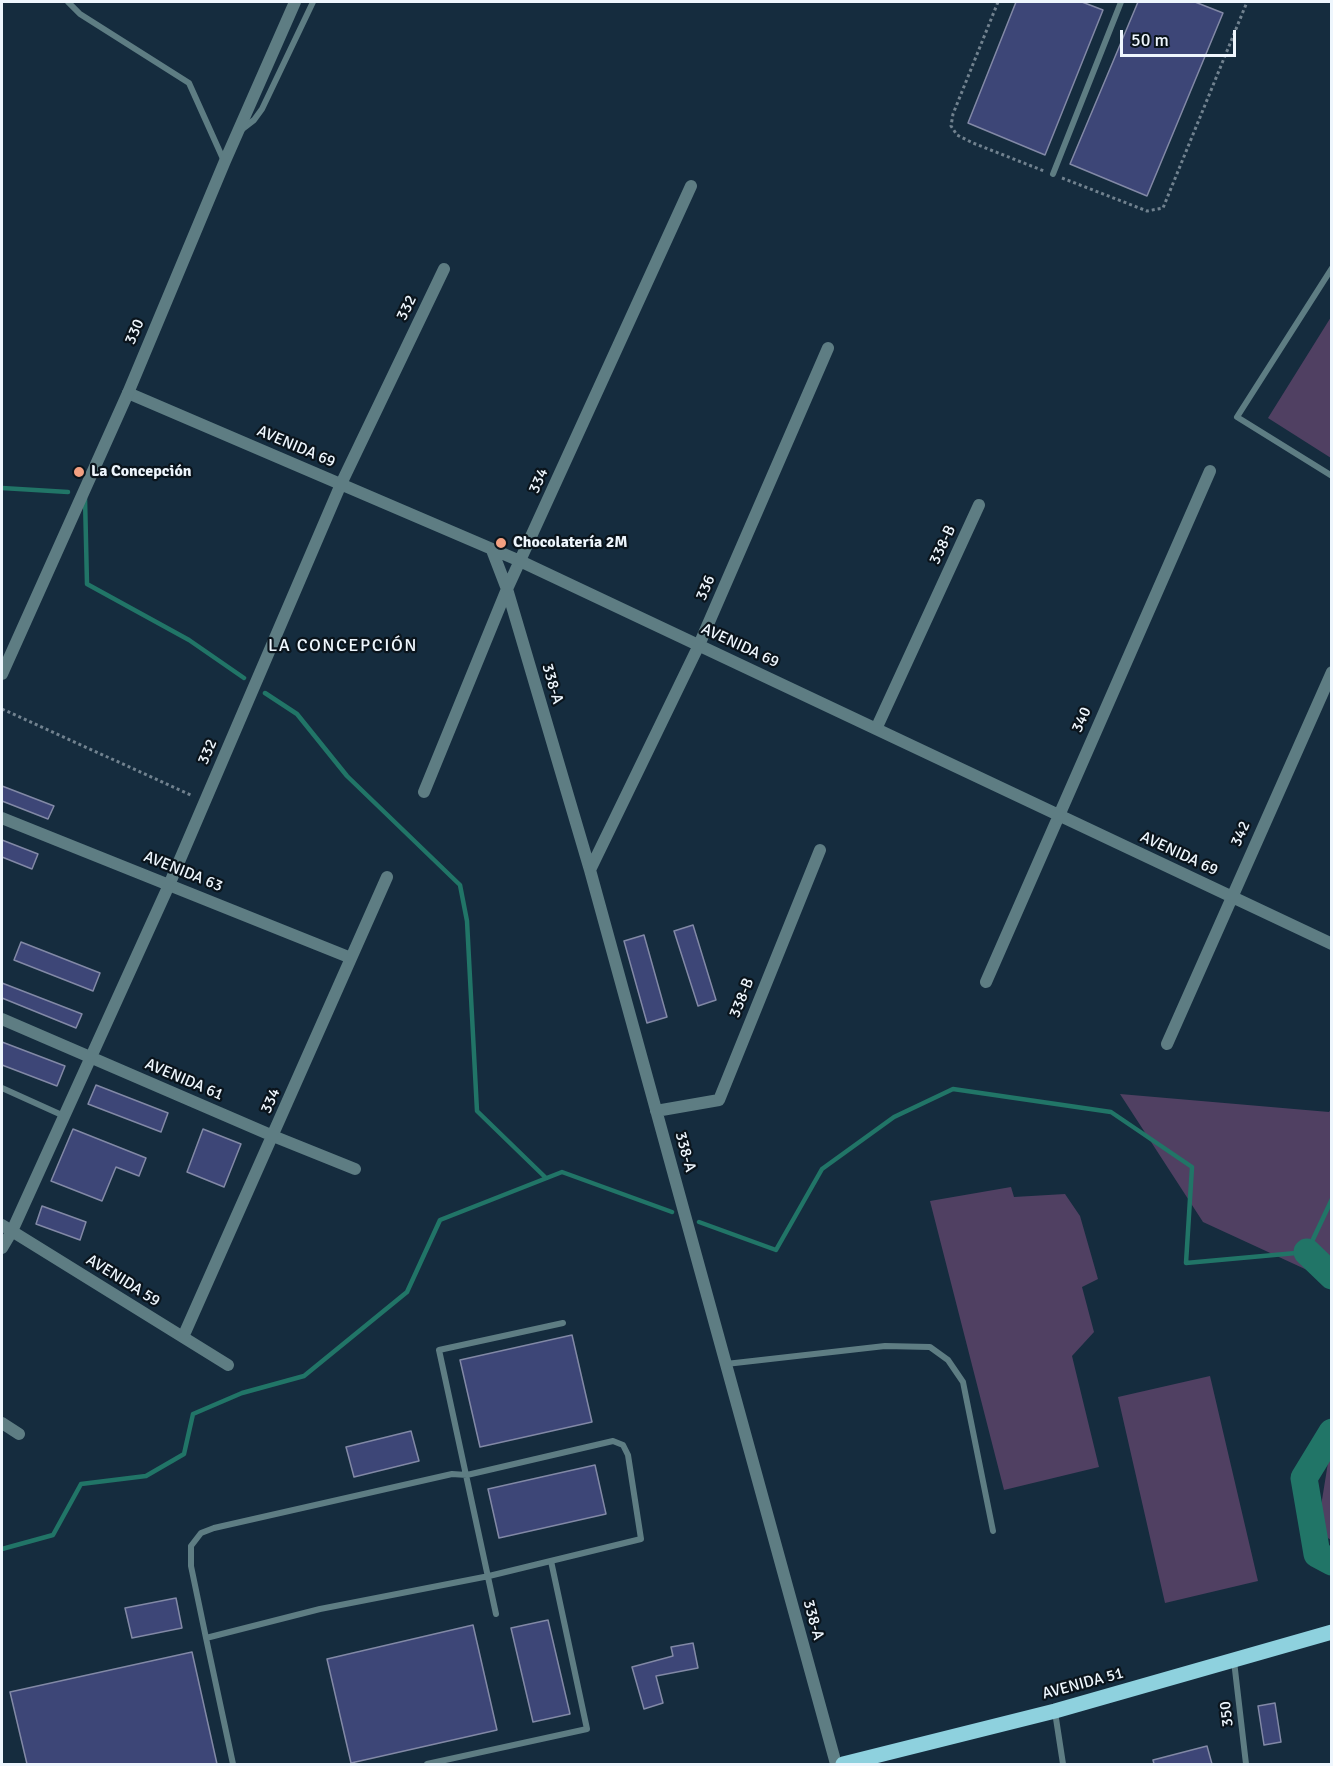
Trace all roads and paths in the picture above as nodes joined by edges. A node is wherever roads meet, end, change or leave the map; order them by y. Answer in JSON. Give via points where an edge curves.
{"nodes":[{"id":1,"x":68,"y":2,"type":"edge"},
{"id":2,"x":295,"y":2,"type":"edge"},
{"id":3,"x":314,"y":2,"type":"edge"},
{"id":4,"x":998,"y":2,"type":"edge"},
{"id":5,"x":1121,"y":2,"type":"edge"},
{"id":6,"x":1247,"y":2,"type":"edge"},
{"id":7,"x":237,"y":133,"type":"junction"},
{"id":8,"x":225,"y":161,"type":"junction"},
{"id":9,"x":1053,"y":174,"type":"junction"},
{"id":10,"x":690,"y":186,"type":"dead end"},
{"id":11,"x":1332,"y":268,"type":"edge"},
{"id":12,"x":444,"y":269,"type":"dead end"},
{"id":13,"x":828,"y":348,"type":"dead end"},
{"id":14,"x":128,"y":393,"type":"junction"},
{"id":15,"x":1210,"y":471,"type":"dead end"},
{"id":16,"x":1332,"y":476,"type":"edge"},
{"id":17,"x":341,"y":484,"type":"junction"},
{"id":18,"x":979,"y":505,"type":"dead end"},
{"id":19,"x":492,"y":550,"type":"junction"},
{"id":20,"x":520,"y":561,"type":"junction"},
{"id":21,"x":507,"y":589,"type":"junction"},
{"id":22,"x":699,"y":645,"type":"junction"},
{"id":23,"x":1332,"y":672,"type":"edge"},
{"id":24,"x":2,"y":674,"type":"edge"},
{"id":25,"x":2,"y":709,"type":"edge"},
{"id":26,"x":876,"y":729,"type":"junction"},
{"id":27,"x":424,"y":792,"type":"dead end"},
{"id":28,"x":205,"y":801,"type":"junction"},
{"id":29,"x":1058,"y":814,"type":"junction"},
{"id":30,"x":2,"y":818,"type":"edge"},
{"id":31,"x":820,"y":850,"type":"dead end"},
{"id":32,"x":590,"y":870,"type":"junction"},
{"id":33,"x":387,"y":877,"type":"dead end"},
{"id":34,"x":170,"y":885,"type":"junction"},
{"id":35,"x":1231,"y":896,"type":"junction"},
{"id":36,"x":1332,"y":944,"type":"edge"},
{"id":37,"x":351,"y":958,"type":"junction"},
{"id":38,"x":986,"y":982,"type":"dead end"},
{"id":39,"x":2,"y":1019,"type":"edge"},
{"id":40,"x":1167,"y":1044,"type":"dead end"},
{"id":41,"x":91,"y":1058,"type":"junction"},
{"id":42,"x":2,"y":1088,"type":"edge"},
{"id":43,"x":656,"y":1111,"type":"junction"},
{"id":44,"x":64,"y":1116,"type":"junction"},
{"id":45,"x":273,"y":1136,"type":"junction"},
{"id":46,"x":355,"y":1169,"type":"dead end"},
{"id":47,"x":7,"y":1228,"type":"edge"},
{"id":48,"x":2,"y":1248,"type":"edge"},
{"id":49,"x":563,"y":1323,"type":"dead end"},
{"id":50,"x":183,"y":1337,"type":"junction"},
{"id":51,"x":726,"y":1364,"type":"junction"},
{"id":52,"x":228,"y":1365,"type":"dead end"},
{"id":53,"x":2,"y":1423,"type":"edge"},
{"id":54,"x":19,"y":1434,"type":"dead end"},
{"id":55,"x":467,"y":1475,"type":"junction"},
{"id":56,"x":993,"y":1531,"type":"dead end"},
{"id":57,"x":551,"y":1561,"type":"junction"},
{"id":58,"x":489,"y":1576,"type":"junction"},
{"id":59,"x":496,"y":1614,"type":"dead end"},
{"id":60,"x":1331,"y":1632,"type":"edge"},
{"id":61,"x":206,"y":1638,"type":"junction"},
{"id":62,"x":1234,"y":1661,"type":"junction"},
{"id":63,"x":1055,"y":1711,"type":"junction"},
{"id":64,"x":233,"y":1764,"type":"edge"},
{"id":65,"x":427,"y":1764,"type":"edge"},
{"id":66,"x":836,"y":1764,"type":"edge"},
{"id":67,"x":843,"y":1764,"type":"edge"},
{"id":68,"x":1063,"y":1764,"type":"edge"},
{"id":69,"x":1246,"y":1764,"type":"edge"}],
"edges":[{"from":1,"to":8,"type":"lane","via":[[80,14],[189,83]]},
{"from":2,"to":7,"type":"street","name":"330"},
{"from":3,"to":7,"type":"lane","via":[[262,109]]},
{"from":4,"to":9,"type":"path","via":[[951,126],[957,135],[973,143]]},
{"from":5,"to":9,"type":"lane"},
{"from":6,"to":9,"type":"path","via":[[1163,208],[1147,211]]},
{"from":7,"to":8,"type":"street","name":"330"},
{"from":8,"to":14,"type":"street","name":"330"},
{"from":10,"to":20,"type":"street","name":"334"},
{"from":11,"to":16,"type":"lane","via":[[1238,417]]},
{"from":12,"to":17,"type":"street","name":"332"},
{"from":13,"to":22,"type":"street","name":"336"},
{"from":14,"to":17,"type":"street","name":"AVENIDA 69"},
{"from":14,"to":24,"type":"street","name":"330"},
{"from":15,"to":29,"type":"street","name":"340"},
{"from":17,"to":19,"type":"street","name":"AVENIDA 69"},
{"from":17,"to":28,"type":"street","name":"332"},
{"from":18,"to":26,"type":"street","name":"338-B"},
{"from":19,"to":20,"type":"street","name":"AVENIDA 69"},
{"from":19,"to":21,"type":"street","name":"338-A"},
{"from":20,"to":21,"type":"street","name":"334"},
{"from":20,"to":22,"type":"street","name":"AVENIDA 69"},
{"from":21,"to":27,"type":"street","name":"334"},
{"from":21,"to":32,"type":"street","name":"338-A"},
{"from":22,"to":26,"type":"street","name":"AVENIDA 69"},
{"from":22,"to":32,"type":"street","name":"336"},
{"from":23,"to":35,"type":"street","name":"342"},
{"from":25,"to":28,"type":"path"},
{"from":26,"to":29,"type":"street","name":"AVENIDA 69"},
{"from":28,"to":34,"type":"street","name":"332"},
{"from":29,"to":35,"type":"street","name":"AVENIDA 69"},
{"from":29,"to":38,"type":"street","name":"340"},
{"from":30,"to":34,"type":"street","name":"AVENIDA 63"},
{"from":31,"to":43,"type":"street","name":"338-B","via":[[719,1100]]},
{"from":32,"to":43,"type":"street","name":"338-A"},
{"from":33,"to":37,"type":"street","name":"334"},
{"from":34,"to":37,"type":"street","name":"AVENIDA 63"},
{"from":34,"to":41,"type":"street","name":"332"},
{"from":35,"to":36,"type":"street","name":"AVENIDA 69"},
{"from":35,"to":40,"type":"street","name":"342"},
{"from":37,"to":45,"type":"street","name":"334"},
{"from":39,"to":41,"type":"street","name":"AVENIDA 61"},
{"from":41,"to":44,"type":"street","name":"332"},
{"from":41,"to":45,"type":"street","name":"AVENIDA 61"},
{"from":42,"to":44,"type":"lane"},
{"from":43,"to":51,"type":"street","name":"338-A"},
{"from":44,"to":47,"type":"street","name":"332"},
{"from":45,"to":46,"type":"street","name":"AVENIDA 61"},
{"from":45,"to":50,"type":"street","name":"334"},
{"from":47,"to":48,"type":"street","name":"332"},
{"from":47,"to":50,"type":"street","name":"AVENIDA 59"},
{"from":49,"to":55,"type":"lane","via":[[439,1350]]},
{"from":50,"to":52,"type":"street","name":"AVENIDA 59"},
{"from":51,"to":56,"type":"lane","via":[[885,1346],[930,1347],[948,1360],[963,1382]]},
{"from":51,"to":66,"type":"street","name":"338-A"},
{"from":53,"to":54,"type":"street"},
{"from":55,"to":57,"type":"lane","via":[[613,1441],[623,1445],[628,1455],[641,1539]]},
{"from":55,"to":58,"type":"lane"},
{"from":55,"to":61,"type":"lane","via":[[452,1474],[201,1533],[191,1546],[191,1566]]},
{"from":57,"to":58,"type":"lane"},
{"from":57,"to":65,"type":"lane","via":[[587,1729]]},
{"from":58,"to":59,"type":"lane"},
{"from":58,"to":61,"type":"lane","via":[[320,1609]]},
{"from":60,"to":62,"type":"main road","name":"AVENIDA 51"},
{"from":61,"to":64,"type":"lane"},
{"from":62,"to":63,"type":"main road","name":"AVENIDA 51"},
{"from":62,"to":69,"type":"lane","name":"350"},
{"from":63,"to":67,"type":"main road","name":"AVENIDA 51"},
{"from":63,"to":68,"type":"lane"}]}
